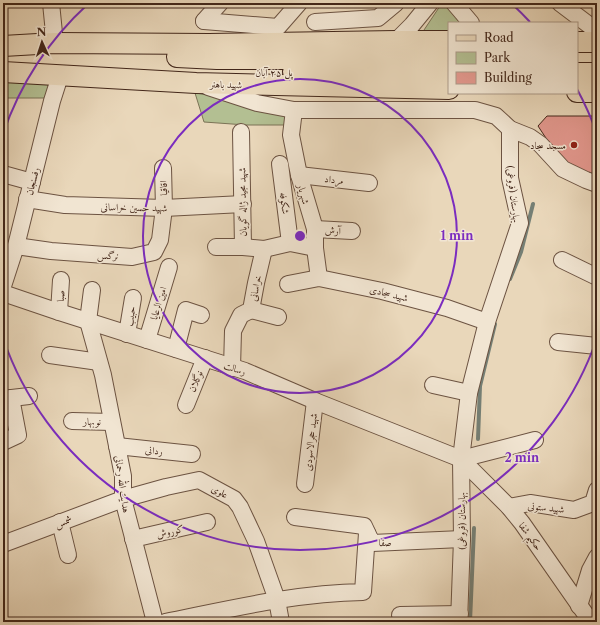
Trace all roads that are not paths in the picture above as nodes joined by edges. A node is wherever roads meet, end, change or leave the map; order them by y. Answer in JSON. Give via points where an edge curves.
{"nodes":[{"id":1,"x":51,"y":3,"type":"edge"},
{"id":2,"x":220,"y":3,"type":"edge"},
{"id":3,"x":298,"y":3,"type":"edge"},
{"id":4,"x":396,"y":3,"type":"edge"},
{"id":5,"x":430,"y":3,"type":"edge"},
{"id":6,"x":454,"y":3,"type":"edge"},
{"id":7,"x":560,"y":3,"type":"edge"},
{"id":8,"x":316,"y":22,"type":"dead end"},
{"id":9,"x":470,"y":22,"type":"edge"},
{"id":10,"x":573,"y":22,"type":"edge"},
{"id":11,"x":578,"y":30,"type":"edge"},
{"id":12,"x":396,"y":41,"type":"junction"},
{"id":13,"x":448,"y":42,"type":"edge"},
{"id":14,"x":55,"y":43,"type":"junction"},
{"id":15,"x":588,"y":45,"type":"edge"},
{"id":16,"x":4,"y":46,"type":"edge"},
{"id":17,"x":448,"y":59,"type":"edge"},
{"id":18,"x":597,"y":59,"type":"edge"},
{"id":19,"x":3,"y":67,"type":"edge"},
{"id":20,"x":3,"y":72,"type":"edge"},
{"id":21,"x":578,"y":73,"type":"edge"},
{"id":22,"x":597,"y":73,"type":"edge"},
{"id":23,"x":448,"y":74,"type":"edge"},
{"id":24,"x":60,"y":76,"type":"junction"},
{"id":25,"x":196,"y":83,"type":"junction"},
{"id":26,"x":448,"y":89,"type":"edge"},
{"id":27,"x":294,"y":110,"type":"junction"},
{"id":28,"x":510,"y":129,"type":"junction"},
{"id":29,"x":241,"y":132,"type":"dead end"},
{"id":30,"x":280,"y":164,"type":"dead end"},
{"id":31,"x":163,"y":168,"type":"dead end"},
{"id":32,"x":3,"y":174,"type":"edge"},
{"id":33,"x":299,"y":175,"type":"junction"},
{"id":34,"x":32,"y":182,"type":"junction"},
{"id":35,"x":369,"y":183,"type":"dead end"},
{"id":36,"x":597,"y":184,"type":"edge"},
{"id":37,"x":27,"y":199,"type":"junction"},
{"id":38,"x":243,"y":204,"type":"junction"},
{"id":39,"x":164,"y":208,"type":"junction"},
{"id":40,"x":315,"y":229,"type":"junction"},
{"id":41,"x":352,"y":231,"type":"dead end"},
{"id":42,"x":290,"y":243,"type":"junction"},
{"id":43,"x":16,"y":246,"type":"junction"},
{"id":44,"x":216,"y":247,"type":"dead end"},
{"id":45,"x":243,"y":247,"type":"junction"},
{"id":46,"x":315,"y":248,"type":"junction"},
{"id":47,"x":264,"y":249,"type":"junction"},
{"id":48,"x":562,"y":260,"type":"dead end"},
{"id":49,"x":169,"y":267,"type":"dead end"},
{"id":50,"x":597,"y":277,"type":"edge"},
{"id":51,"x":319,"y":278,"type":"junction"},
{"id":52,"x":61,"y":280,"type":"dead end"},
{"id":53,"x":288,"y":284,"type":"dead end"},
{"id":54,"x":3,"y":286,"type":"edge"},
{"id":55,"x":92,"y":290,"type":"dead end"},
{"id":56,"x":3,"y":293,"type":"edge"},
{"id":57,"x":133,"y":298,"type":"dead end"},
{"id":58,"x":251,"y":310,"type":"junction"},
{"id":59,"x":59,"y":312,"type":"junction"},
{"id":60,"x":201,"y":314,"type":"dead end"},
{"id":61,"x":278,"y":317,"type":"dead end"},
{"id":62,"x":88,"y":321,"type":"junction"},
{"id":63,"x":487,"y":322,"type":"junction"},
{"id":64,"x":127,"y":334,"type":"junction"},
{"id":65,"x":147,"y":340,"type":"junction"},
{"id":66,"x":558,"y":342,"type":"dead end"},
{"id":67,"x":597,"y":346,"type":"edge"},
{"id":68,"x":176,"y":349,"type":"junction"},
{"id":69,"x":50,"y":355,"type":"dead end"},
{"id":70,"x":204,"y":358,"type":"junction"},
{"id":71,"x":99,"y":362,"type":"junction"},
{"id":72,"x":232,"y":368,"type":"junction"},
{"id":73,"x":433,"y":385,"type":"dead end"},
{"id":74,"x":469,"y":393,"type":"junction"},
{"id":75,"x":29,"y":396,"type":"dead end"},
{"id":76,"x":7,"y":399,"type":"edge"},
{"id":77,"x":315,"y":401,"type":"junction"},
{"id":78,"x":186,"y":405,"type":"dead end"},
{"id":79,"x":72,"y":421,"type":"dead end"},
{"id":80,"x":112,"y":422,"type":"junction"},
{"id":81,"x":535,"y":440,"type":"dead end"},
{"id":82,"x":3,"y":442,"type":"edge"},
{"id":83,"x":117,"y":446,"type":"junction"},
{"id":84,"x":192,"y":454,"type":"dead end"},
{"id":85,"x":461,"y":459,"type":"junction"},
{"id":86,"x":305,"y":484,"type":"dead end"},
{"id":87,"x":123,"y":499,"type":"junction"},
{"id":88,"x":596,"y":500,"type":"edge"},
{"id":89,"x":509,"y":507,"type":"junction"},
{"id":90,"x":295,"y":517,"type":"dead end"},
{"id":91,"x":60,"y":522,"type":"junction"},
{"id":92,"x":207,"y":522,"type":"dead end"},
{"id":93,"x":367,"y":533,"type":"junction"},
{"id":94,"x":133,"y":539,"type":"junction"},
{"id":95,"x":462,"y":539,"type":"junction"},
{"id":96,"x":3,"y":544,"type":"edge"},
{"id":97,"x":68,"y":555,"type":"dead end"},
{"id":98,"x":597,"y":557,"type":"edge"},
{"id":99,"x":277,"y":600,"type":"junction"},
{"id":100,"x":579,"y":606,"type":"junction"},
{"id":101,"x":400,"y":615,"type":"dead end"},
{"id":102,"x":459,"y":618,"type":"edge"},
{"id":103,"x":155,"y":622,"type":"edge"},
{"id":104,"x":165,"y":622,"type":"edge"},
{"id":105,"x":281,"y":622,"type":"edge"},
{"id":106,"x":591,"y":622,"type":"edge"}],
"edges":[{"from":1,"to":14,"type":"street"},
{"from":2,"to":3,"type":"street","via":[[204,21],[278,26]]},
{"from":4,"to":8,"type":"street","via":[[378,18]]},
{"from":5,"to":12,"type":"street"},
{"from":6,"to":9,"type":"street"},
{"from":7,"to":10,"type":"street"},
{"from":11,"to":15,"type":"street"},
{"from":12,"to":13,"type":"main road"},
{"from":12,"to":14,"type":"main road"},
{"from":14,"to":16,"type":"main road"},
{"from":15,"to":18,"type":"main road"},
{"from":16,"to":17,"type":"main road","name":"پل ۲۵ آبان","via":[[217,59]]},
{"from":19,"to":23,"type":"main road","name":"پل ۲۵ آبان","via":[[55,65],[219,72]]},
{"from":20,"to":24,"type":"main road","name":"شهید باهنر"},
{"from":21,"to":22,"type":"main road"},
{"from":24,"to":25,"type":"main road","name":"شهید باهنر"},
{"from":24,"to":34,"type":"street","name":"رفسنجان"},
{"from":25,"to":26,"type":"main road","name":"شهید باهنر"},
{"from":25,"to":27,"type":"street","via":[[257,103]]},
{"from":27,"to":28,"type":"street","via":[[475,110],[496,116]]},
{"from":27,"to":33,"type":"street","name":"شهریار","via":[[291,135]]},
{"from":28,"to":36,"type":"street","via":[[540,144],[563,170]]},
{"from":28,"to":63,"type":"street","name":"بهارستان (فروغی)","via":[[510,178],[520,223]]},
{"from":29,"to":38,"type":"street","name":"شهید مجید ژاله گویان"},
{"from":30,"to":42,"type":"street","name":"شکوفه"},
{"from":31,"to":39,"type":"street","name":"اقاقیا"},
{"from":32,"to":34,"type":"street"},
{"from":33,"to":35,"type":"street","name":"مرداد"},
{"from":33,"to":40,"type":"street","name":"شهریار"},
{"from":34,"to":37,"type":"street","name":"رفسنجان"},
{"from":37,"to":39,"type":"street","name":"شهید حسین خراسانی","via":[[65,205]]},
{"from":37,"to":43,"type":"street","name":"رفسنجان"},
{"from":38,"to":39,"type":"street","name":"شهید حسین خراسانی"},
{"from":38,"to":45,"type":"street","name":"شهید مجید ژاله گویان"},
{"from":39,"to":43,"type":"street","name":"نرگس","via":[[160,240],[154,252],[132,257]]},
{"from":40,"to":41,"type":"street","name":"آرش"},
{"from":40,"to":46,"type":"street","name":"شهریار"},
{"from":42,"to":46,"type":"street","name":"شهید مجید ژاله گویان"},
{"from":42,"to":47,"type":"street","name":"شهید مجید ژاله گویان"},
{"from":43,"to":54,"type":"street","name":"رفسنجان"},
{"from":44,"to":45,"type":"street"},
{"from":45,"to":47,"type":"street","name":"شهید مجید ژاله گویان"},
{"from":46,"to":51,"type":"street","name":"شهریار"},
{"from":47,"to":58,"type":"street","name":"خراسانی"},
{"from":48,"to":50,"type":"street"},
{"from":49,"to":65,"type":"street","name":"امین الرعایا"},
{"from":51,"to":53,"type":"street","name":"شهید سجادی"},
{"from":51,"to":63,"type":"street","name":"شهید سجادی","via":[[447,308]]},
{"from":52,"to":59,"type":"street","name":"صبا"},
{"from":55,"to":62,"type":"street"},
{"from":56,"to":59,"type":"street","name":"رسالت"},
{"from":57,"to":64,"type":"street","name":"حبیب"},
{"from":58,"to":61,"type":"street"},
{"from":58,"to":72,"type":"street","name":"خراسانی","via":[[241,315],[233,331]]},
{"from":59,"to":62,"type":"street","name":"رسالت"},
{"from":60,"to":68,"type":"street","via":[[186,310]]},
{"from":62,"to":64,"type":"street","name":"رسالت"},
{"from":62,"to":71,"type":"street","name":"هدایت الله رحمانی"},
{"from":63,"to":74,"type":"street","name":"بهارستان (فروغی)"},
{"from":64,"to":65,"type":"street","name":"رسالت"},
{"from":65,"to":68,"type":"street","name":"رسالت"},
{"from":66,"to":67,"type":"street"},
{"from":68,"to":70,"type":"street","name":"رسالت"},
{"from":69,"to":71,"type":"street"},
{"from":70,"to":72,"type":"street","name":"رسالت"},
{"from":70,"to":78,"type":"street","name":"نوگلان"},
{"from":71,"to":80,"type":"street","name":"هدایت الله رحمانی"},
{"from":72,"to":77,"type":"street","name":"رسالت","via":[[245,371]]},
{"from":73,"to":74,"type":"street"},
{"from":74,"to":85,"type":"street","name":"بهارستان (فروغی)"},
{"from":75,"to":76,"type":"street"},
{"from":76,"to":82,"type":"street","via":[[18,435]]},
{"from":77,"to":85,"type":"street","name":"رسالت"},
{"from":77,"to":86,"type":"street","name":"شهید حجرالاسودی"},
{"from":79,"to":80,"type":"street","name":"نوبهار"},
{"from":80,"to":83,"type":"street","name":"هدایت الله رحمانی"},
{"from":81,"to":85,"type":"street"},
{"from":83,"to":84,"type":"street","name":"ردانی"},
{"from":83,"to":87,"type":"street","name":"هدایت الله رحمانی","via":[[123,476]]},
{"from":85,"to":89,"type":"street","name":"حکیم شفا"},
{"from":85,"to":95,"type":"street","name":"بهارستان (فروغی)"},
{"from":87,"to":91,"type":"street","name":"شمس"},
{"from":87,"to":94,"type":"street","name":"هدایت الله رحمانی"},
{"from":87,"to":99,"type":"street","name":"علوی","via":[[199,480],[234,499],[256,541]]},
{"from":88,"to":89,"type":"street","name":"شهید ستونی","via":[[574,510],[530,503]]},
{"from":89,"to":100,"type":"street","name":"حکیم شفا"},
{"from":90,"to":93,"type":"street","name":"صفا","via":[[364,526]]},
{"from":91,"to":96,"type":"street","name":"شمس"},
{"from":91,"to":97,"type":"street"},
{"from":92,"to":94,"type":"street","name":"کوروش"},
{"from":93,"to":95,"type":"street","name":"صفا","via":[[372,543]]},
{"from":93,"to":99,"type":"street","via":[[363,592]]},
{"from":94,"to":103,"type":"street","name":"هدایت الله رحمانی"},
{"from":95,"to":102,"type":"street","name":"بهارستان (فروغی)"},
{"from":98,"to":100,"type":"street","via":[[590,570]]},
{"from":99,"to":104,"type":"street"},
{"from":99,"to":105,"type":"street","name":"علوی"},
{"from":100,"to":106,"type":"street","name":"حکیم شفا"},
{"from":101,"to":102,"type":"street"}]}
